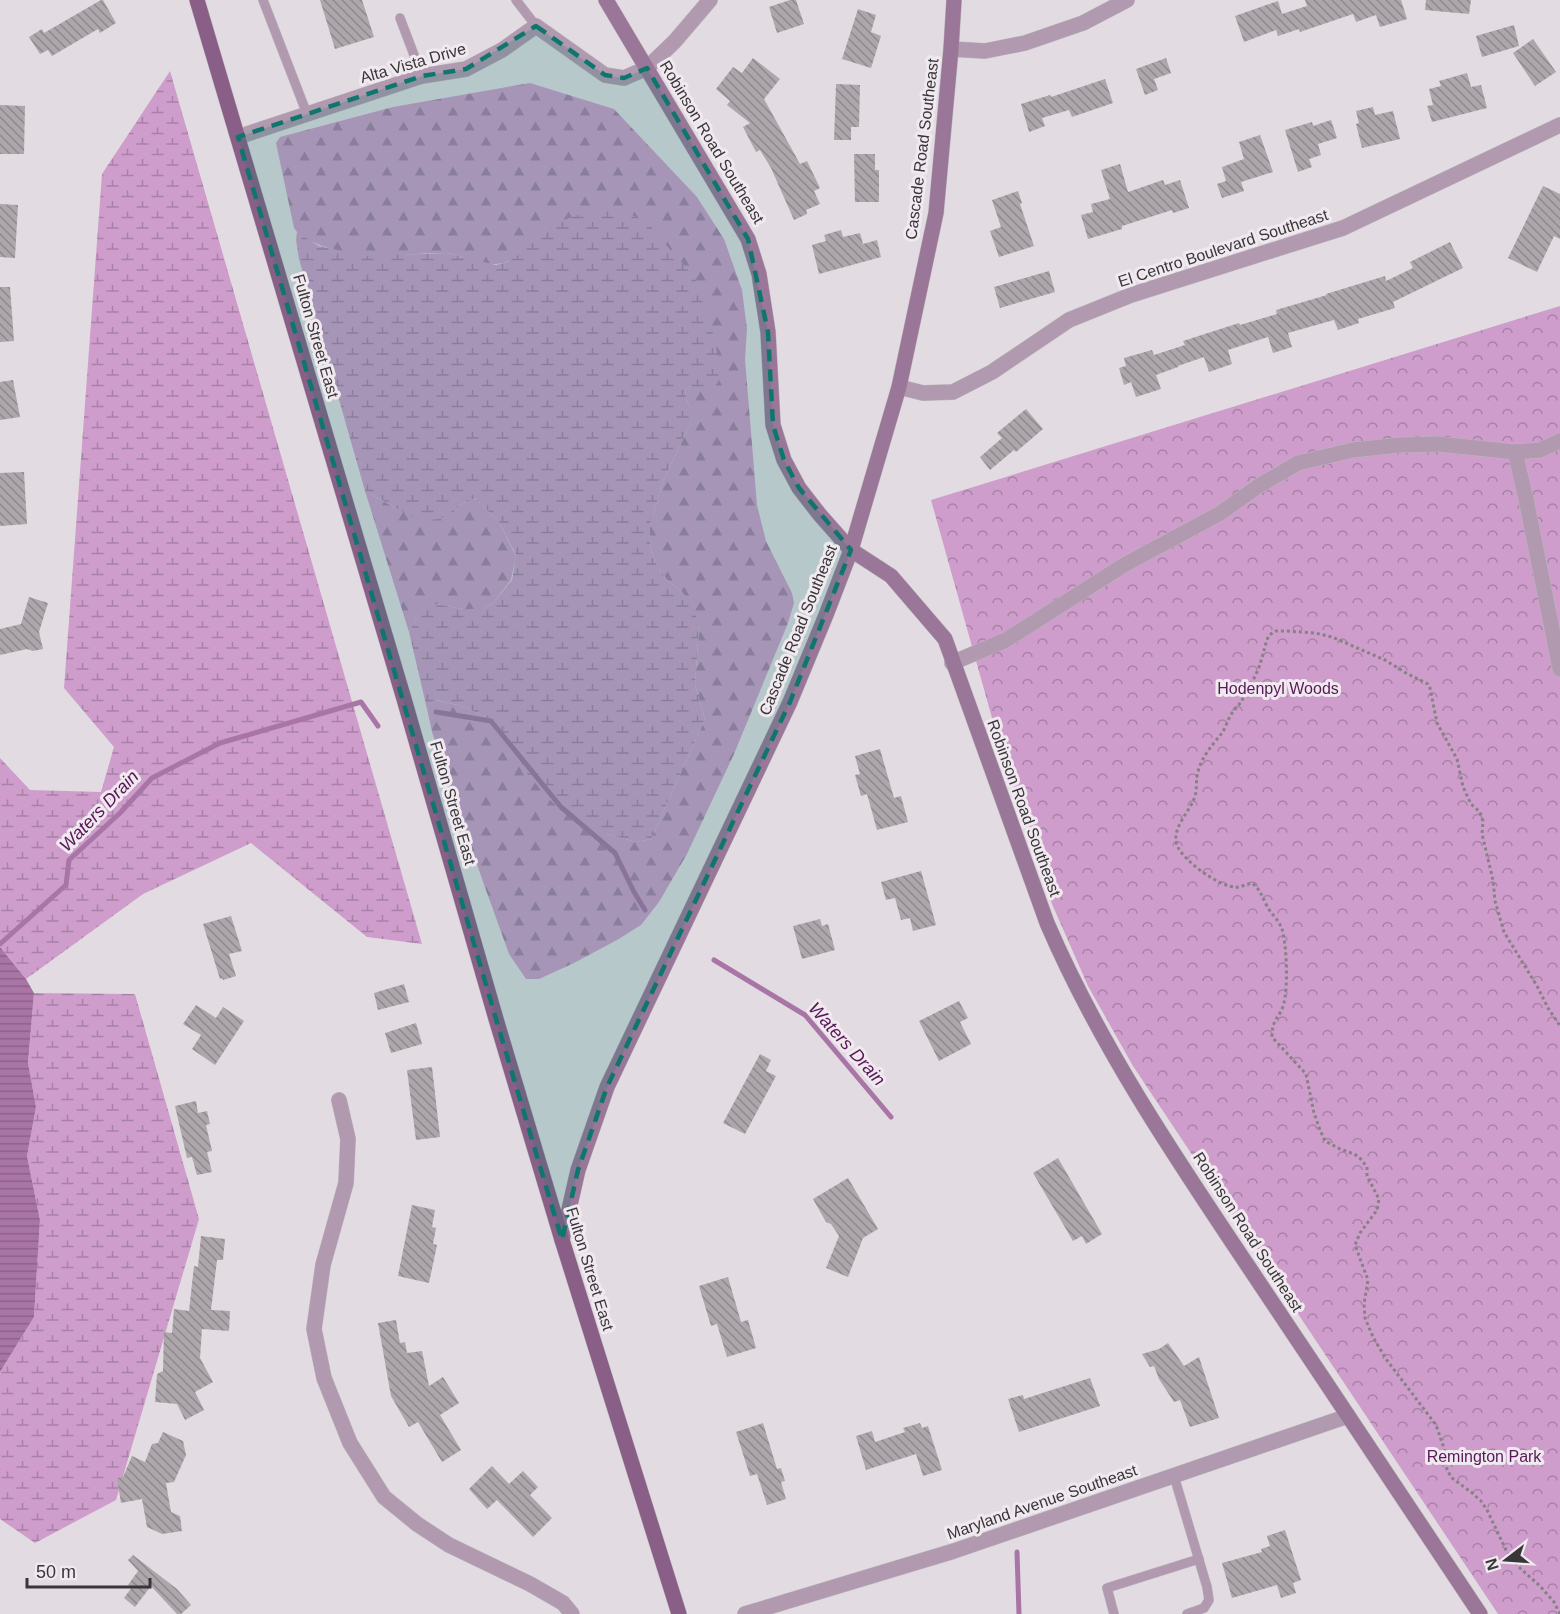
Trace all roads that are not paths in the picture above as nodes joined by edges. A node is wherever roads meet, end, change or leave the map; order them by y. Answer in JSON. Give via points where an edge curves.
{"nodes":[{"id":1,"x":197,"y":0,"type":"edge"},
{"id":2,"x":263,"y":0,"type":"edge"},
{"id":3,"x":516,"y":0,"type":"edge"},
{"id":4,"x":606,"y":0,"type":"edge"},
{"id":5,"x":710,"y":0,"type":"edge"},
{"id":6,"x":954,"y":0,"type":"edge"},
{"id":7,"x":1127,"y":0,"type":"edge"},
{"id":8,"x":400,"y":18,"type":"dead end"},
{"id":9,"x":536,"y":26,"type":"junction"},
{"id":10,"x":951,"y":49,"type":"junction"},
{"id":11,"x":646,"y":68,"type":"junction"},
{"id":12,"x":422,"y":76,"type":"junction"},
{"id":13,"x":307,"y":114,"type":"junction"},
{"id":14,"x":1560,"y":125,"type":"edge"},
{"id":15,"x":238,"y":137,"type":"junction"},
{"id":16,"x":899,"y":387,"type":"junction"},
{"id":17,"x":1560,"y":441,"type":"edge"},
{"id":18,"x":1515,"y":452,"type":"junction"},
{"id":19,"x":851,"y":550,"type":"junction"},
{"id":20,"x":952,"y":663,"type":"junction"},
{"id":21,"x":1560,"y":669,"type":"edge"},
{"id":22,"x":339,"y":1100,"type":"dead end"},
{"id":23,"x":562,"y":1240,"type":"junction"},
{"id":24,"x":1348,"y":1416,"type":"junction"},
{"id":25,"x":1174,"y":1476,"type":"junction"},
{"id":26,"x":1199,"y":1559,"type":"junction"},
{"id":27,"x":572,"y":1614,"type":"edge"},
{"id":28,"x":679,"y":1614,"type":"edge"},
{"id":29,"x":745,"y":1614,"type":"edge"},
{"id":30,"x":1114,"y":1614,"type":"edge"},
{"id":31,"x":1187,"y":1614,"type":"edge"},
{"id":32,"x":1480,"y":1614,"type":"edge"}],
"edges":[{"from":1,"to":15,"type":"main road","name":"Fulton Street East"},
{"from":2,"to":13,"type":"lane"},
{"from":3,"to":9,"type":"lane"},
{"from":4,"to":11,"type":"main road","name":"Robinson Road Southeast"},
{"from":5,"to":11,"type":"street"},
{"from":6,"to":10,"type":"main road","name":"Cascade Road Southeast"},
{"from":7,"to":10,"type":"street","via":[[1083,23],[1025,43],[985,51]]},
{"from":8,"to":12,"type":"lane"},
{"from":9,"to":11,"type":"street","via":[[605,75],[624,78]]},
{"from":9,"to":12,"type":"street","name":"Alta Vista Drive","via":[[466,69]]},
{"from":10,"to":16,"type":"main road","name":"Cascade Road Southeast","via":[[936,213]]},
{"from":11,"to":19,"type":"main road","name":"Robinson Road Southeast","via":[[748,239],[759,273],[768,332],[773,424],[784,460],[799,488]]},
{"from":12,"to":13,"type":"street","name":"Alta Vista Drive"},
{"from":13,"to":15,"type":"street","name":"Alta Vista Drive"},
{"from":14,"to":16,"type":"street","name":"El Centro Boulevard Southeast","via":[[1343,228],[1131,295],[1069,320],[992,372],[953,392],[923,393]]},
{"from":15,"to":23,"type":"main road","name":"Fulton Street East"},
{"from":16,"to":19,"type":"main road","name":"Cascade Road Southeast"},
{"from":17,"to":18,"type":"street","via":[[1540,450]]},
{"from":18,"to":20,"type":"street","via":[[1438,444],[1353,450],[1298,463],[1006,640]]},
{"from":18,"to":21,"type":"street"},
{"from":19,"to":20,"type":"main road","name":"Robinson Road Southeast","via":[[891,576],[945,639]]},
{"from":19,"to":23,"type":"main road","name":"Cascade Road Southeast","via":[[790,702],[607,1088],[578,1170]]},
{"from":20,"to":24,"type":"main road","name":"Robinson Road Southeast","via":[[1047,923],[1086,1004],[1193,1184]]},
{"from":22,"to":27,"type":"street","via":[[348,1139],[346,1183],[323,1265],[314,1329],[324,1378],[350,1443],[384,1497],[417,1524],[449,1545],[563,1603]]},
{"from":23,"to":28,"type":"main road","name":"Fulton Street East"},
{"from":24,"to":25,"type":"street","name":"Maryland Avenue Southeast"},
{"from":24,"to":32,"type":"main road","name":"Robinson Road Southeast"},
{"from":25,"to":26,"type":"lane"},
{"from":25,"to":29,"type":"street","name":"Maryland Avenue Southeast","via":[[954,1551]]},
{"from":26,"to":30,"type":"lane","via":[[1107,1588]]},
{"from":26,"to":31,"type":"lane","via":[[1209,1600],[1204,1608]]}]}
